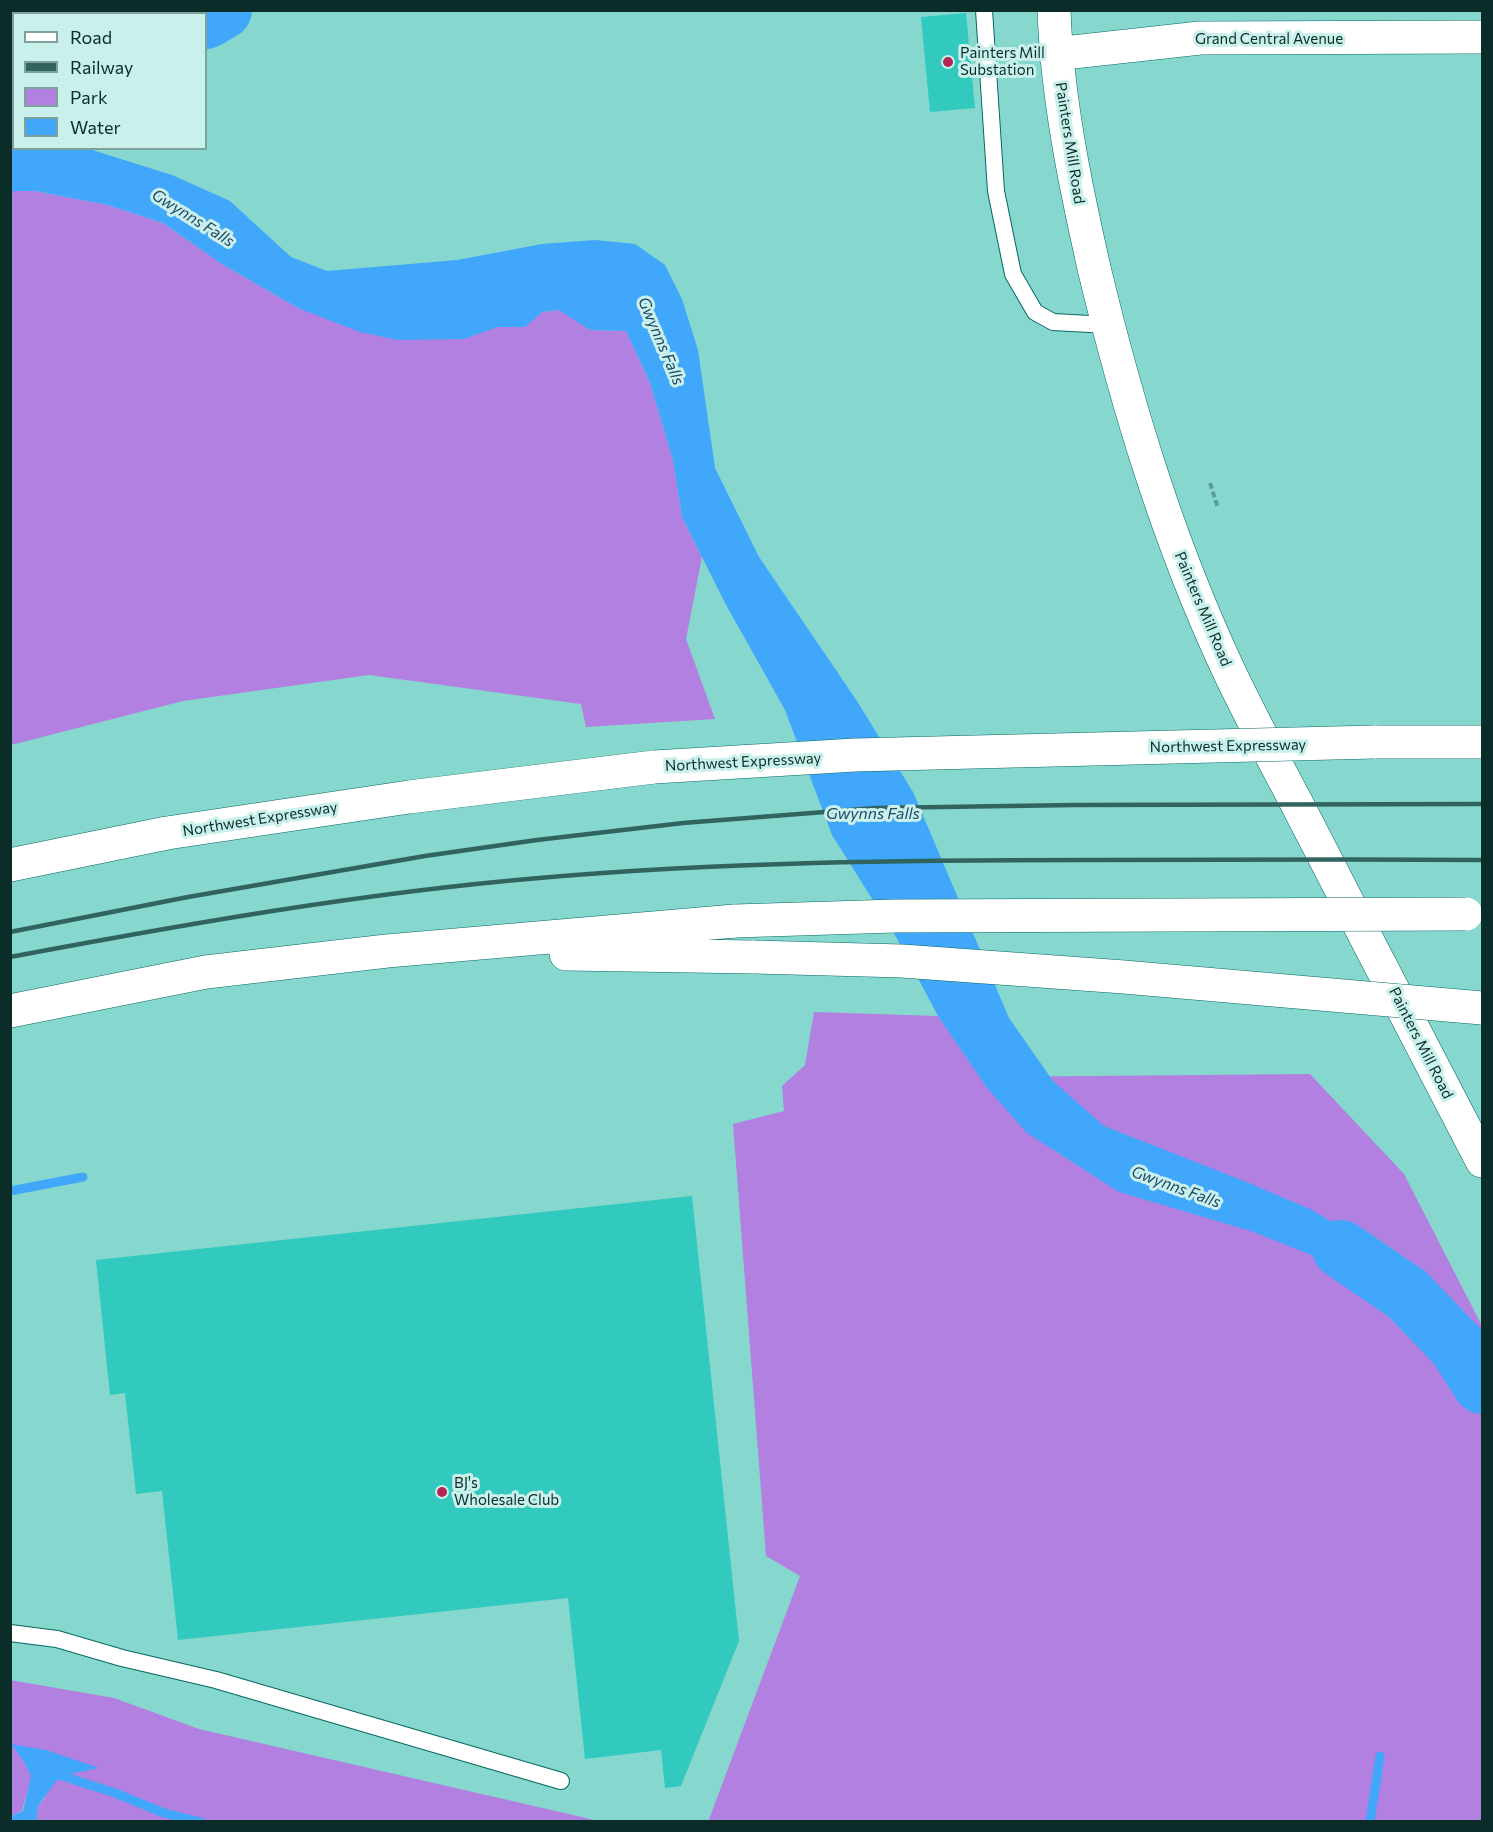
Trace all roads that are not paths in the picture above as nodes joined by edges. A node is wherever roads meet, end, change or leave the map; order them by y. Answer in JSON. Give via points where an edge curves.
{"nodes":[{"id":1,"x":984,"y":10,"type":"edge"},
{"id":2,"x":1054,"y":10,"type":"edge"},
{"id":3,"x":1482,"y":37,"type":"edge"},
{"id":4,"x":1055,"y":54,"type":"junction"},
{"id":5,"x":1108,"y":325,"type":"junction"},
{"id":6,"x":1482,"y":742,"type":"edge"},
{"id":7,"x":10,"y":865,"type":"edge"},
{"id":8,"x":1474,"y":915,"type":"edge"},
{"id":9,"x":387,"y":951,"type":"junction"},
{"id":10,"x":1482,"y":1008,"type":"edge"},
{"id":11,"x":10,"y":1011,"type":"edge"},
{"id":12,"x":1480,"y":1153,"type":"edge"},
{"id":13,"x":10,"y":1633,"type":"edge"},
{"id":14,"x":561,"y":1781,"type":"dead end"}],
"edges":[{"from":1,"to":5,"type":"lane","via":[[996,191],[1014,274],[1035,312],[1053,322]]},
{"from":2,"to":4,"type":"main road","name":"Painters Mill Road"},
{"from":3,"to":4,"type":"main road","name":"Grand Central Avenue","via":[[1200,38]]},
{"from":4,"to":5,"type":"main road","name":"Painters Mill Road","via":[[1077,192]]},
{"from":5,"to":12,"type":"main road","name":"Painters Mill Road","via":[[1164,510],[1228,669]]},
{"from":6,"to":7,"type":"main road","name":"Northwest Expressway","bridge":true,"via":[[855,755],[654,767],[409,796],[167,833]]},
{"from":8,"to":9,"type":"main road","bridge":true,"via":[[906,916],[735,921]]},
{"from":9,"to":10,"type":"main road","bridge":true,"via":[[902,961]]},
{"from":9,"to":11,"type":"main road","via":[[206,972]]},
{"from":13,"to":14,"type":"lane","via":[[57,1639],[216,1680]]}]}
